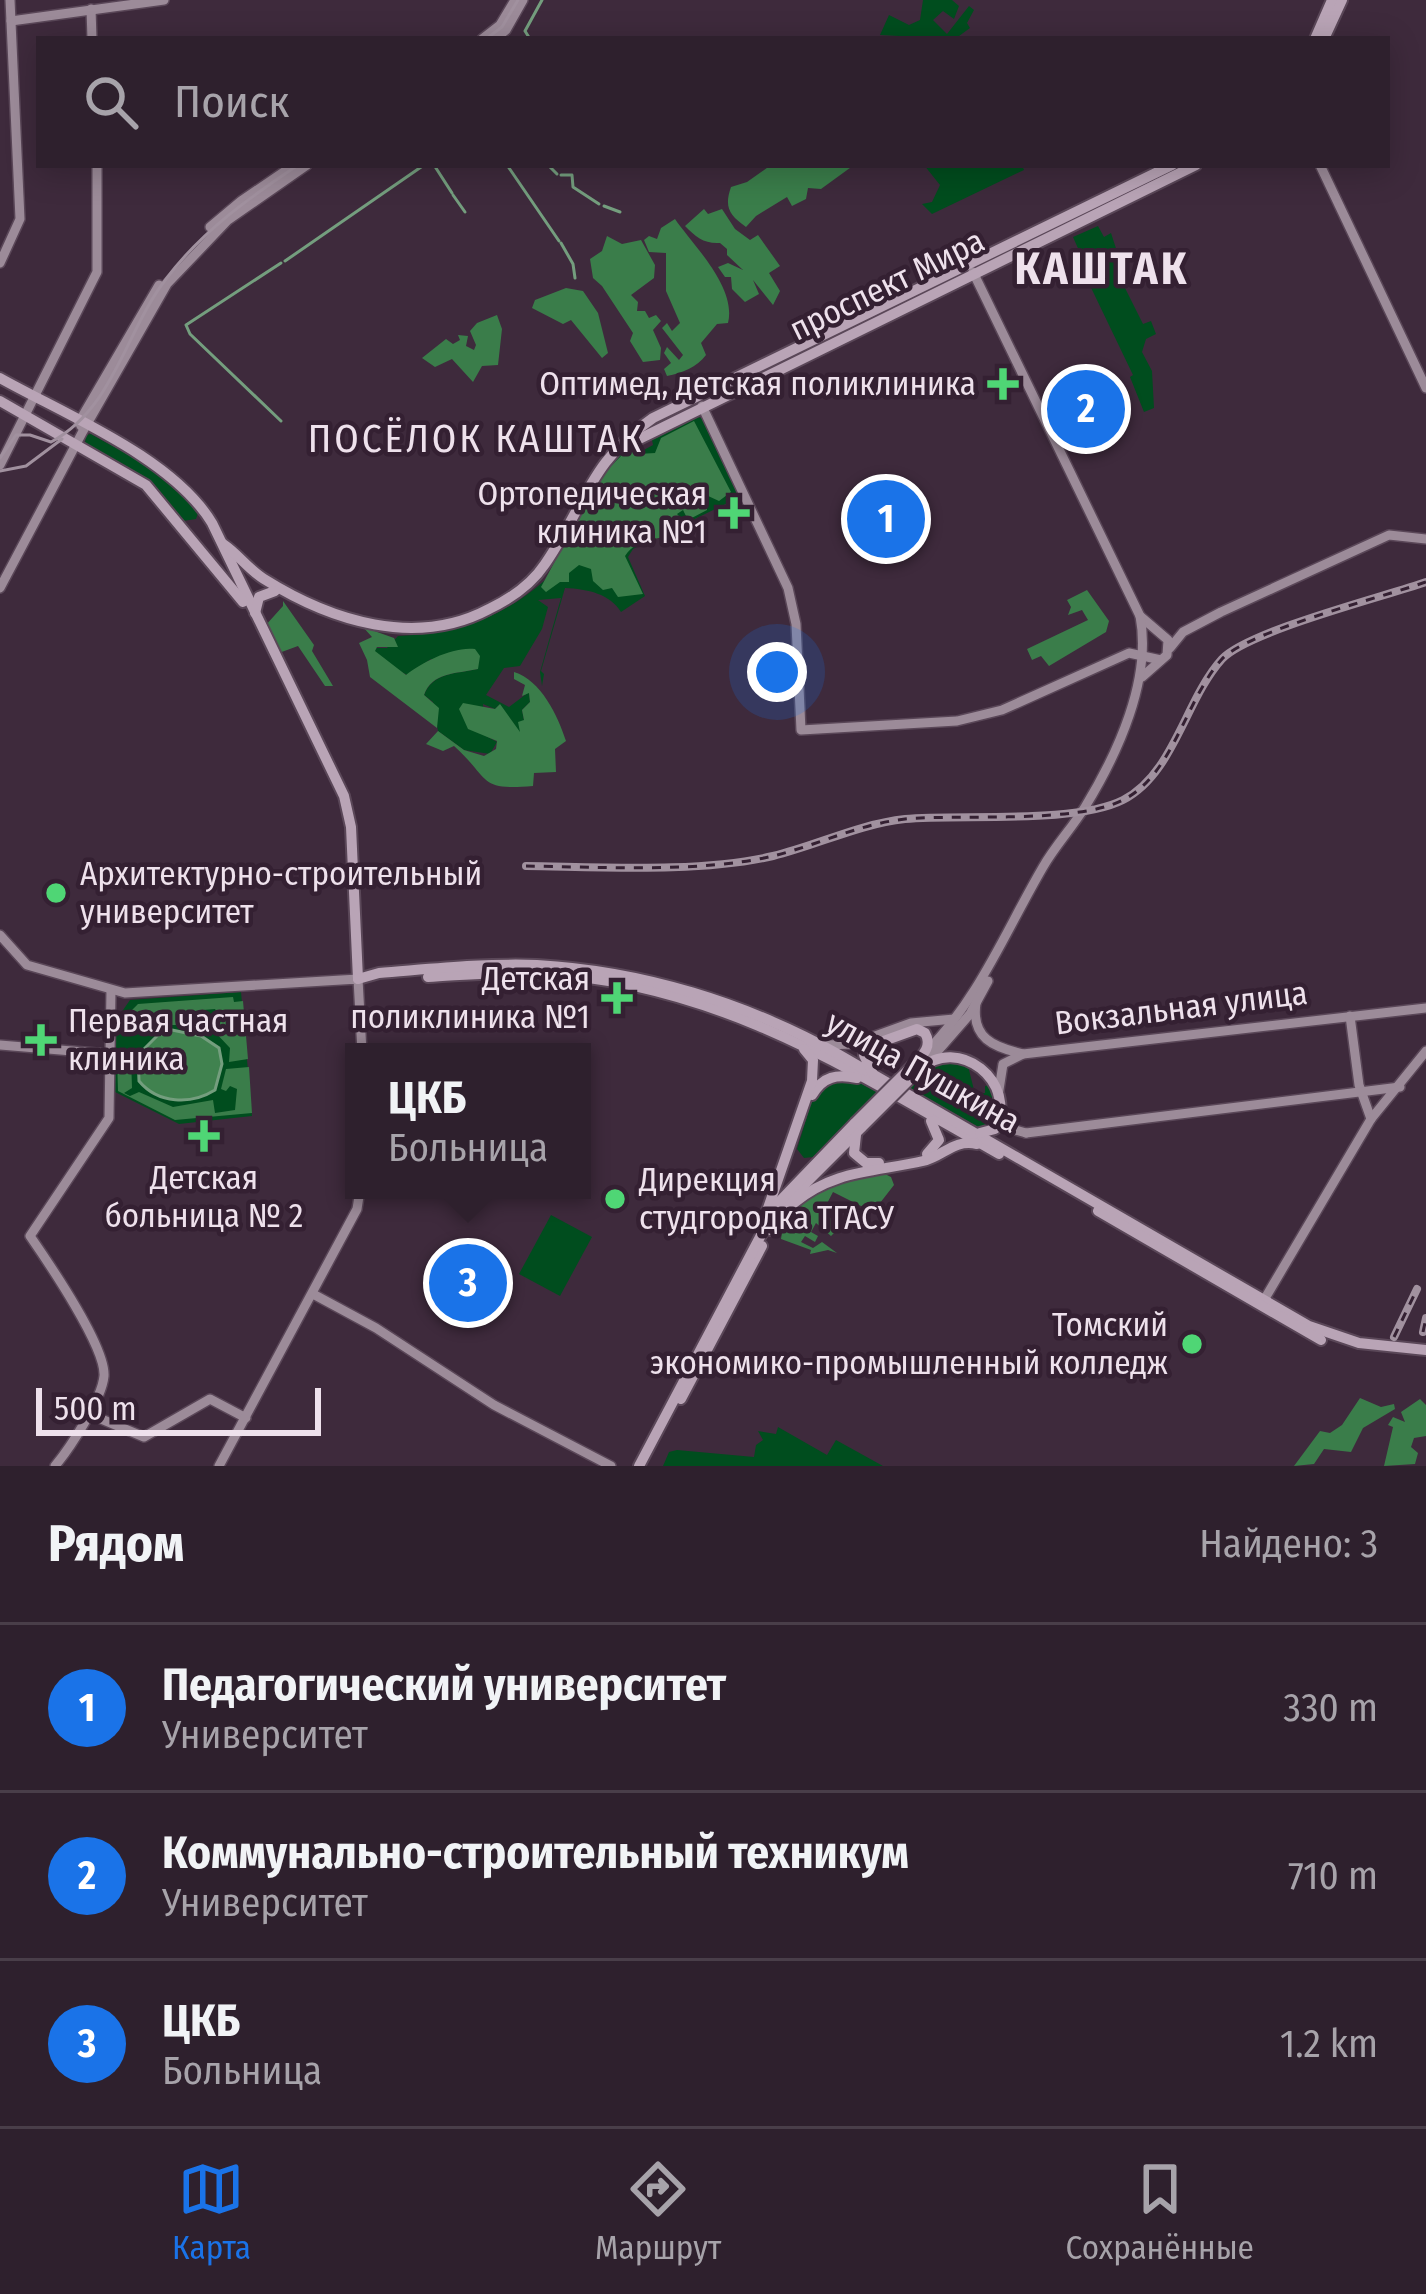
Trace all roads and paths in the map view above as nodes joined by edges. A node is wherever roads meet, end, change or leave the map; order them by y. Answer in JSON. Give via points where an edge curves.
{"nodes":[{"id":1,"x":10,"y":0,"type":"edge"},
{"id":2,"x":164,"y":0,"type":"edge"},
{"id":3,"x":519,"y":0,"type":"edge"},
{"id":4,"x":1332,"y":0,"type":"edge"},
{"id":5,"x":1342,"y":0,"type":"edge"},
{"id":6,"x":91,"y":9,"type":"junction"},
{"id":7,"x":11,"y":21,"type":"junction"},
{"id":8,"x":1325,"y":29,"type":"edge"},
{"id":9,"x":92,"y":36,"type":"edge"},
{"id":10,"x":486,"y":36,"type":"edge"},
{"id":11,"x":499,"y":36,"type":"edge"},
{"id":12,"x":97,"y":168,"type":"edge"},
{"id":13,"x":290,"y":168,"type":"edge"},
{"id":14,"x":303,"y":168,"type":"edge"},
{"id":15,"x":1168,"y":168,"type":"edge"},
{"id":16,"x":1187,"y":168,"type":"edge"},
{"id":17,"x":1321,"y":168,"type":"edge"},
{"id":18,"x":1153,"y":180,"type":"junction"},
{"id":19,"x":0,"y":263,"type":"edge"},
{"id":20,"x":971,"y":269,"type":"junction"},
{"id":21,"x":0,"y":378,"type":"edge"},
{"id":22,"x":1426,"y":388,"type":"edge"},
{"id":23,"x":34,"y":397,"type":"junction"},
{"id":24,"x":700,"y":400,"type":"junction"},
{"id":25,"x":0,"y":401,"type":"edge"},
{"id":26,"x":22,"y":418,"type":"junction"},
{"id":27,"x":82,"y":428,"type":"junction"},
{"id":28,"x":0,"y":454,"type":"edge"},
{"id":29,"x":0,"y":466,"type":"edge"},
{"id":30,"x":200,"y":504,"type":"junction"},
{"id":31,"x":173,"y":515,"type":"junction"},
{"id":32,"x":1426,"y":539,"type":"edge"},
{"id":33,"x":198,"y":543,"type":"junction"},
{"id":34,"x":223,"y":544,"type":"junction"},
{"id":35,"x":233,"y":571,"type":"junction"},
{"id":36,"x":0,"y":588,"type":"edge"},
{"id":37,"x":275,"y":591,"type":"junction"},
{"id":38,"x":291,"y":594,"type":"junction"},
{"id":39,"x":1140,"y":616,"type":"junction"},
{"id":40,"x":257,"y":622,"type":"junction"},
{"id":41,"x":1183,"y":632,"type":"junction"},
{"id":42,"x":1161,"y":633,"type":"junction"},
{"id":43,"x":1141,"y":646,"type":"junction"},
{"id":44,"x":1170,"y":648,"type":"junction"},
{"id":45,"x":1161,"y":660,"type":"junction"},
{"id":46,"x":1137,"y":687,"type":"junction"},
{"id":47,"x":1023,"y":905,"type":"junction"},
{"id":48,"x":0,"y":934,"type":"edge"},
{"id":49,"x":357,"y":955,"type":"junction"},
{"id":50,"x":379,"y":973,"type":"junction"},
{"id":51,"x":358,"y":979,"type":"junction"},
{"id":52,"x":111,"y":990,"type":"junction"},
{"id":53,"x":125,"y":993,"type":"junction"},
{"id":54,"x":976,"y":1004,"type":"junction"},
{"id":55,"x":1426,"y":1008,"type":"edge"},
{"id":56,"x":959,"y":1016,"type":"junction"},
{"id":57,"x":1350,"y":1016,"type":"junction"},
{"id":58,"x":110,"y":1021,"type":"junction"},
{"id":59,"x":770,"y":1028,"type":"junction"},
{"id":60,"x":362,"y":1043,"type":"edge"},
{"id":61,"x":819,"y":1043,"type":"junction"},
{"id":62,"x":0,"y":1045,"type":"edge"},
{"id":63,"x":1426,"y":1051,"type":"edge"},
{"id":64,"x":107,"y":1054,"type":"junction"},
{"id":65,"x":1023,"y":1054,"type":"junction"},
{"id":66,"x":921,"y":1063,"type":"junction"},
{"id":67,"x":871,"y":1077,"type":"junction"},
{"id":68,"x":1400,"y":1087,"type":"junction"},
{"id":69,"x":1361,"y":1091,"type":"junction"},
{"id":70,"x":998,"y":1096,"type":"junction"},
{"id":71,"x":918,"y":1109,"type":"junction"},
{"id":72,"x":1001,"y":1111,"type":"junction"},
{"id":73,"x":1371,"y":1119,"type":"junction"},
{"id":74,"x":858,"y":1127,"type":"junction"},
{"id":75,"x":976,"y":1132,"type":"junction"},
{"id":76,"x":1025,"y":1133,"type":"junction"},
{"id":77,"x":991,"y":1149,"type":"junction"},
{"id":78,"x":821,"y":1155,"type":"junction"},
{"id":79,"x":1025,"y":1160,"type":"junction"},
{"id":80,"x":359,"y":1199,"type":"edge"},
{"id":81,"x":772,"y":1228,"type":"junction"},
{"id":82,"x":750,"y":1253,"type":"junction"},
{"id":83,"x":313,"y":1294,"type":"junction"},
{"id":84,"x":1264,"y":1300,"type":"junction"},
{"id":85,"x":1425,"y":1353,"type":"edge"},
{"id":86,"x":87,"y":1413,"type":"junction"},
{"id":87,"x":246,"y":1418,"type":"junction"},
{"id":88,"x":55,"y":1466,"type":"edge"},
{"id":89,"x":219,"y":1466,"type":"edge"},
{"id":90,"x":611,"y":1466,"type":"edge"},
{"id":91,"x":643,"y":1466,"type":"edge"}],
"edges":[{"from":1,"to":7,"type":"main road"},
{"from":2,"to":6,"type":"main road"},
{"from":3,"to":10,"type":"main road"},
{"from":3,"to":11,"type":"main road"},
{"from":4,"to":8,"type":"main road"},
{"from":5,"to":8,"type":"main road"},
{"from":6,"to":7,"type":"main road"},
{"from":6,"to":9,"type":"main road"},
{"from":7,"to":19,"type":"main road","via":[[20,219]]},
{"from":12,"to":23,"type":"main road","via":[[97,272]]},
{"from":13,"to":27,"type":"main road","via":[[224,214],[167,274]]},
{"from":14,"to":27,"type":"main road","via":[[228,220],[172,277]]},
{"from":15,"to":18,"type":"main road","name":"проспект Мира"},
{"from":16,"to":18,"type":"main road","name":"проспект Мира"},
{"from":17,"to":22,"type":"main road"},
{"from":18,"to":20,"type":"main road","name":"проспект Мира"},
{"from":20,"to":24,"type":"main road","name":"проспект Мира"},
{"from":20,"to":39,"type":"main road"},
{"from":21,"to":23,"type":"main road"},
{"from":23,"to":26,"type":"main road"},
{"from":23,"to":27,"type":"main road"},
{"from":24,"to":38,"type":"main road","name":"проспект Мира","via":[[606,459],[532,581],[467,621],[398,630]]},
{"from":24,"to":43,"type":"main road","via":[[794,608],[801,730],[957,721],[1002,710]]},
{"from":25,"to":26,"type":"main road"},
{"from":26,"to":27,"type":"main road"},
{"from":26,"to":28,"type":"main road"},
{"from":26,"to":29,"type":"main road"},
{"from":27,"to":30,"type":"main road","via":[[164,470]]},
{"from":27,"to":31,"type":"main road"},
{"from":27,"to":36,"type":"main road"},
{"from":30,"to":31,"type":"main road","via":[[192,524]]},
{"from":30,"to":34,"type":"main road"},
{"from":31,"to":33,"type":"main road"},
{"from":32,"to":41,"type":"main road","via":[[1389,535]]},
{"from":33,"to":35,"type":"main road"},
{"from":33,"to":40,"type":"main road"},
{"from":34,"to":35,"type":"main road"},
{"from":34,"to":38,"type":"main road","name":"проспект Мира"},
{"from":35,"to":37,"type":"main road"},
{"from":35,"to":40,"type":"main road"},
{"from":37,"to":38,"type":"main road"},
{"from":37,"to":40,"type":"main road","via":[[256,601]]},
{"from":39,"to":42,"type":"main road"},
{"from":39,"to":43,"type":"main road"},
{"from":40,"to":49,"type":"main road","via":[[344,796]]},
{"from":41,"to":42,"type":"main road"},
{"from":41,"to":44,"type":"main road"},
{"from":42,"to":43,"type":"main road","via":[[1148,633]]},
{"from":42,"to":44,"type":"main road"},
{"from":43,"to":45,"type":"main road","via":[[1150,661]]},
{"from":43,"to":46,"type":"main road"},
{"from":44,"to":45,"type":"main road"},
{"from":45,"to":46,"type":"main road"},
{"from":46,"to":47,"type":"main road","via":[[1094,792]]},
{"from":47,"to":54,"type":"main road"},
{"from":47,"to":56,"type":"main road"},
{"from":48,"to":52,"type":"main road","name":"улица Пушкина","via":[[27,964]]},
{"from":49,"to":50,"type":"main road"},
{"from":49,"to":51,"type":"main road"},
{"from":50,"to":51,"type":"main road","name":"улица Пушкина"},
{"from":50,"to":61,"type":"main road","name":"улица Пушкина","via":[[499,965],[618,975],[703,995]]},
{"from":51,"to":53,"type":"main road","name":"улица Пушкина"},
{"from":51,"to":59,"type":"main road","name":"улица Пушкина","via":[[575,976],[680,996]]},
{"from":51,"to":60,"type":"main road"},
{"from":52,"to":53,"type":"main road","name":"улица Пушкина"},
{"from":52,"to":58,"type":"main road"},
{"from":53,"to":58,"type":"main road"},
{"from":54,"to":65,"type":"main road","name":"Вокзальная улица","via":[[980,1035]]},
{"from":54,"to":66,"type":"main road"},
{"from":55,"to":57,"type":"main road","name":"Вокзальная улица"},
{"from":56,"to":61,"type":"main road","via":[[853,1044]]},
{"from":56,"to":66,"type":"main road"},
{"from":57,"to":65,"type":"main road","name":"Вокзальная улица"},
{"from":57,"to":69,"type":"main road"},
{"from":58,"to":64,"type":"main road"},
{"from":59,"to":67,"type":"main road","name":"улица Пушкина"},
{"from":59,"to":82,"type":"main road","via":[[805,1049],[814,1074]]},
{"from":61,"to":67,"type":"main road","name":"улица Пушкина"},
{"from":62,"to":64,"type":"main road"},
{"from":63,"to":68,"type":"main road"},
{"from":64,"to":86,"type":"main road","via":[[106,1125],[30,1236],[103,1368]]},
{"from":65,"to":70,"type":"main road","via":[[1003,1064]]},
{"from":66,"to":67,"type":"main road","via":[[928,1037],[917,1029],[883,1038],[864,1052]]},
{"from":66,"to":70,"type":"main road","via":[[969,1060],[987,1071]]},
{"from":66,"to":74,"type":"main road","bridge":true},
{"from":67,"to":71,"type":"main road","name":"улица Пушкина"},
{"from":67,"to":75,"type":"main road","name":"улица Пушкина"},
{"from":67,"to":78,"type":"main road","via":[[834,1076],[815,1090],[794,1151],[802,1161]]},
{"from":68,"to":69,"type":"main road"},
{"from":68,"to":73,"type":"main road"},
{"from":69,"to":73,"type":"main road"},
{"from":69,"to":76,"type":"main road"},
{"from":70,"to":72,"type":"main road"},
{"from":71,"to":74,"type":"main road","via":[[940,1136],[928,1154],[866,1162],[854,1154]]},
{"from":71,"to":77,"type":"main road","name":"улица Пушкина"},
{"from":72,"to":75,"type":"main road","via":[[995,1129]]},
{"from":72,"to":76,"type":"main road"},
{"from":73,"to":84,"type":"main road"},
{"from":74,"to":78,"type":"main road"},
{"from":74,"to":81,"type":"main road"},
{"from":75,"to":79,"type":"main road","name":"улица Пушкина"},
{"from":76,"to":79,"type":"main road","via":[[1015,1144]]},
{"from":77,"to":81,"type":"main road","via":[[960,1142],[929,1160],[836,1176]]},
{"from":77,"to":85,"type":"main road","name":"улица Пушкина","via":[[1318,1339]]},
{"from":78,"to":82,"type":"main road","via":[[785,1193]]},
{"from":79,"to":84,"type":"main road","name":"улица Пушкина"},
{"from":80,"to":83,"type":"main road"},
{"from":81,"to":91,"type":"main road"},
{"from":82,"to":91,"type":"main road"},
{"from":83,"to":87,"type":"main road"},
{"from":83,"to":90,"type":"main road"},
{"from":84,"to":85,"type":"main road","name":"улица Пушкина","via":[[1340,1339]]},
{"from":86,"to":87,"type":"main road","via":[[144,1437],[210,1400]]},
{"from":86,"to":88,"type":"main road"},
{"from":87,"to":89,"type":"main road"}]}
